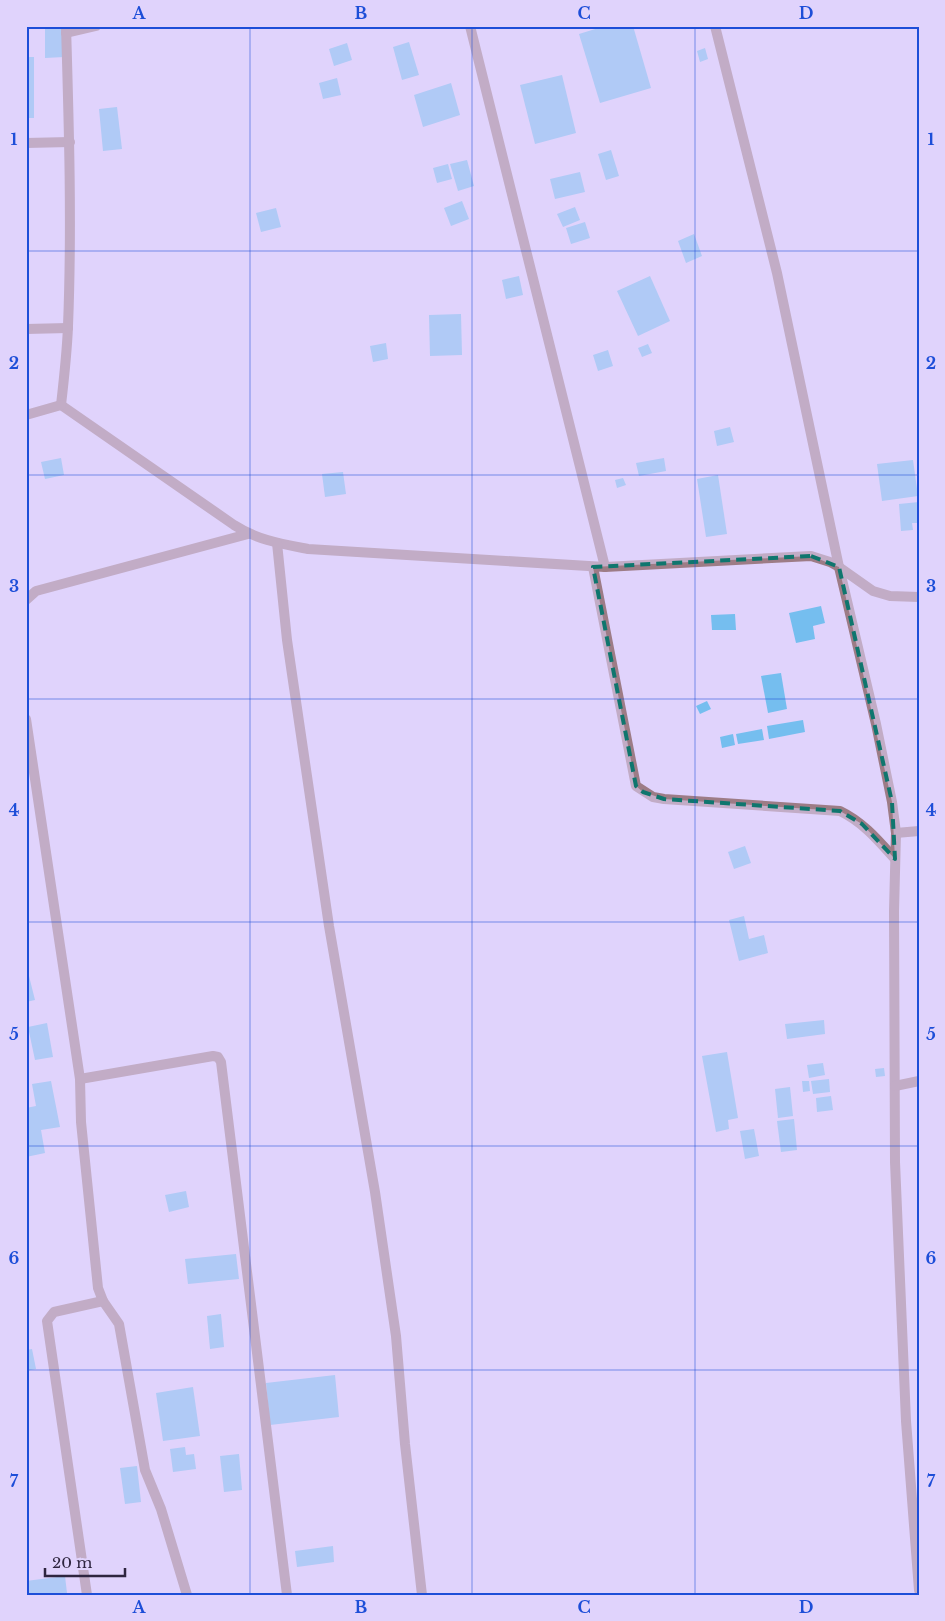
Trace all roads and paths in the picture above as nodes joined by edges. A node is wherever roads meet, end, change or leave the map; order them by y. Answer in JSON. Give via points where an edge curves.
{"nodes":[{"id":1,"x":96,"y":26,"type":"edge"},
{"id":2,"x":470,"y":26,"type":"edge"},
{"id":3,"x":715,"y":26,"type":"edge"},
{"id":4,"x":66,"y":29,"type":"edge"},
{"id":5,"x":70,"y":142,"type":"junction"},
{"id":6,"x":26,"y":143,"type":"edge"},
{"id":7,"x":68,"y":328,"type":"junction"},
{"id":8,"x":26,"y":329,"type":"edge"},
{"id":9,"x":61,"y":405,"type":"junction"},
{"id":10,"x":26,"y":415,"type":"edge"},
{"id":11,"x":248,"y":534,"type":"junction"},
{"id":12,"x":277,"y":543,"type":"junction"},
{"id":13,"x":592,"y":567,"type":"junction"},
{"id":14,"x":839,"y":567,"type":"junction"},
{"id":15,"x":605,"y":568,"type":"junction"},
{"id":16,"x":919,"y":597,"type":"edge"},
{"id":17,"x":26,"y":600,"type":"edge"},
{"id":18,"x":26,"y":719,"type":"edge"},
{"id":19,"x":919,"y":831,"type":"edge"},
{"id":20,"x":896,"y":833,"type":"junction"},
{"id":21,"x":895,"y":859,"type":"junction"},
{"id":22,"x":80,"y":1079,"type":"junction"},
{"id":23,"x":919,"y":1081,"type":"edge"},
{"id":24,"x":895,"y":1086,"type":"junction"},
{"id":25,"x":104,"y":1300,"type":"junction"},
{"id":26,"x":919,"y":1590,"type":"edge"},
{"id":27,"x":88,"y":1595,"type":"edge"},
{"id":28,"x":186,"y":1595,"type":"edge"},
{"id":29,"x":287,"y":1595,"type":"edge"},
{"id":30,"x":422,"y":1595,"type":"edge"}],
"edges":[{"from":1,"to":4,"type":"street"},
{"from":2,"to":15,"type":"street"},
{"from":3,"to":14,"type":"street","via":[[777,273]]},
{"from":4,"to":5,"type":"street"},
{"from":5,"to":6,"type":"street"},
{"from":5,"to":7,"type":"street"},
{"from":7,"to":8,"type":"street"},
{"from":7,"to":9,"type":"street"},
{"from":9,"to":10,"type":"street"},
{"from":9,"to":11,"type":"street"},
{"from":11,"to":12,"type":"street"},
{"from":11,"to":17,"type":"street","via":[[36,591]]},
{"from":12,"to":13,"type":"street","via":[[308,549]]},
{"from":12,"to":30,"type":"street","via":[[287,640],[328,916],[396,1336]]},
{"from":13,"to":15,"type":"street"},
{"from":13,"to":21,"type":"street","via":[[636,786],[653,797],[664,799],[840,811],[871,832]]},
{"from":14,"to":15,"type":"street","via":[[811,556]]},
{"from":14,"to":16,"type":"street","via":[[872,591],[890,596]]},
{"from":14,"to":20,"type":"street","via":[[876,724]]},
{"from":18,"to":22,"type":"street"},
{"from":19,"to":20,"type":"street"},
{"from":20,"to":21,"type":"street"},
{"from":21,"to":24,"type":"street"},
{"from":22,"to":25,"type":"street","via":[[81,1122],[97,1281]]},
{"from":22,"to":29,"type":"street","via":[[213,1056],[221,1062]]},
{"from":23,"to":24,"type":"street"},
{"from":24,"to":26,"type":"street","via":[[906,1421]]},
{"from":25,"to":27,"type":"street","via":[[54,1312],[47,1321]]},
{"from":25,"to":28,"type":"street","via":[[119,1324],[145,1470],[161,1509]]}]}
